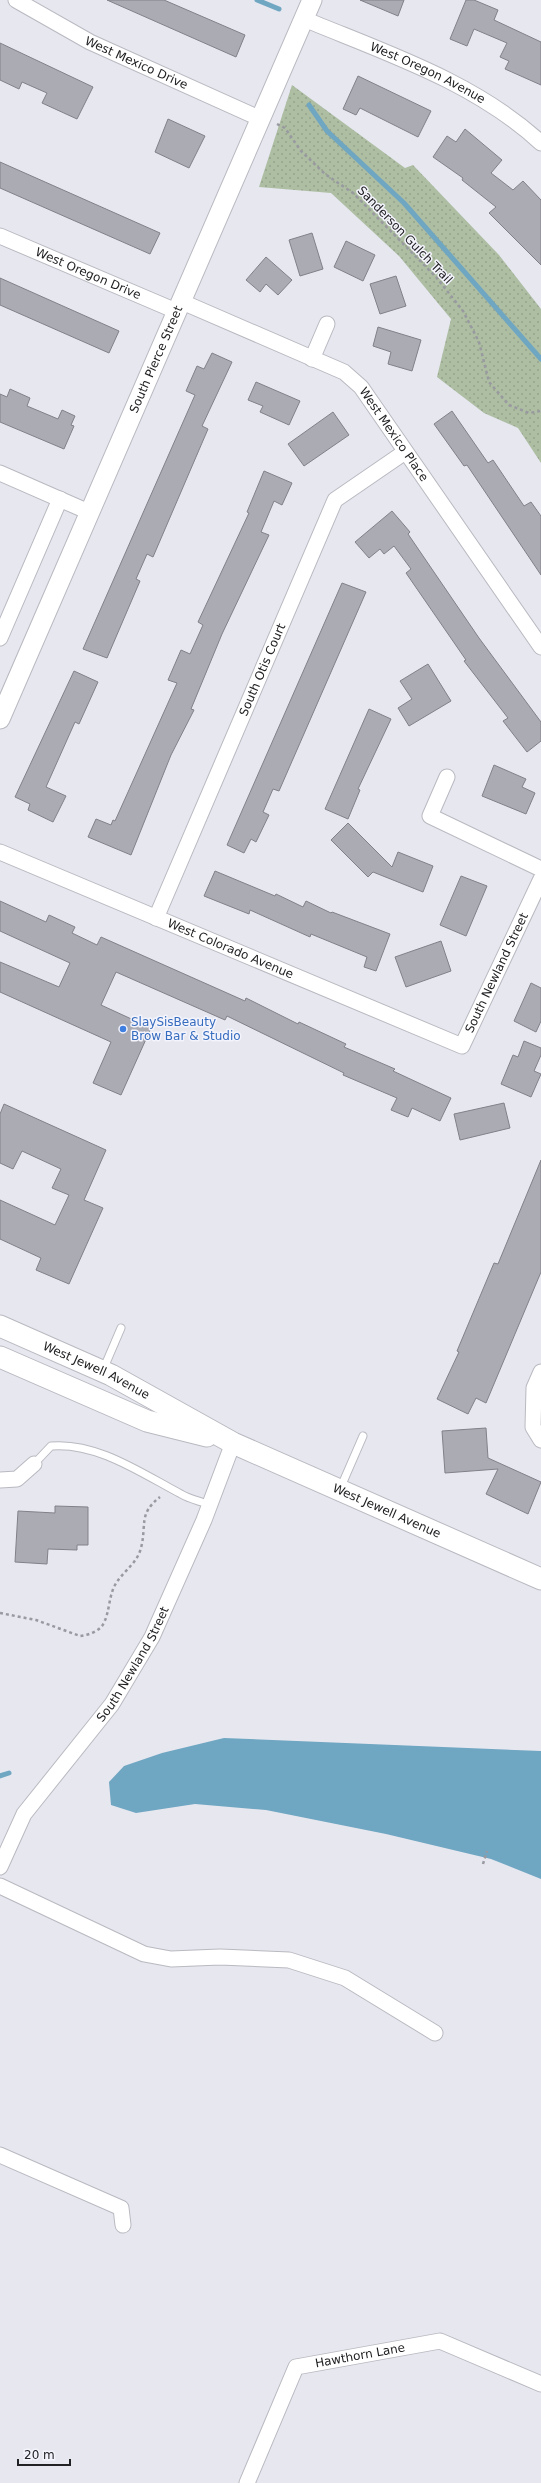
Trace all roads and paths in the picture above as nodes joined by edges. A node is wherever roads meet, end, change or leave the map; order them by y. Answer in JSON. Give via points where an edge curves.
{"nodes":[{"id":1,"x":16,"y":0,"type":"edge"},
{"id":2,"x":312,"y":0,"type":"edge"},
{"id":3,"x":304,"y":19,"type":"junction"},
{"id":4,"x":261,"y":119,"type":"junction"},
{"id":5,"x":541,"y":143,"type":"edge"},
{"id":6,"x":0,"y":236,"type":"edge"},
{"id":7,"x":178,"y":306,"type":"junction"},
{"id":8,"x":327,"y":324,"type":"dead end"},
{"id":9,"x":312,"y":359,"type":"junction"},
{"id":10,"x":541,"y":411,"type":"edge"},
{"id":11,"x":405,"y":452,"type":"junction"},
{"id":12,"x":0,"y":472,"type":"edge"},
{"id":13,"x":60,"y":499,"type":"junction"},
{"id":14,"x":89,"y":512,"type":"junction"},
{"id":15,"x":0,"y":638,"type":"edge"},
{"id":16,"x":541,"y":647,"type":"edge"},
{"id":17,"x":0,"y":719,"type":"edge"},
{"id":18,"x":447,"y":777,"type":"dead end"},
{"id":19,"x":0,"y":852,"type":"edge"},
{"id":20,"x":541,"y":869,"type":"edge"},
{"id":21,"x":541,"y":879,"type":"edge"},
{"id":22,"x":156,"y":918,"type":"junction"},
{"id":23,"x":462,"y":1046,"type":"joint"},
{"id":24,"x":0,"y":1326,"type":"edge"},
{"id":25,"x":121,"y":1328,"type":"dead end"},
{"id":26,"x":0,"y":1357,"type":"edge"},
{"id":27,"x":103,"y":1371,"type":"junction"},
{"id":28,"x":541,"y":1372,"type":"edge"},
{"id":29,"x":363,"y":1436,"type":"dead end"},
{"id":30,"x":541,"y":1440,"type":"edge"},
{"id":31,"x":233,"y":1443,"type":"junction"},
{"id":32,"x":34,"y":1464,"type":"joint"},
{"id":33,"x":0,"y":1480,"type":"edge"},
{"id":34,"x":175,"y":1490,"type":"junction"},
{"id":35,"x":339,"y":1490,"type":"junction"},
{"id":36,"x":210,"y":1505,"type":"junction"},
{"id":37,"x":541,"y":1579,"type":"edge"},
{"id":38,"x":0,"y":1613,"type":"edge"},
{"id":39,"x":487,"y":1851,"type":"dead end"},
{"id":40,"x":484,"y":1864,"type":"dead end"},
{"id":41,"x":0,"y":1867,"type":"edge"},
{"id":42,"x":0,"y":1886,"type":"edge"},
{"id":43,"x":435,"y":2033,"type":"dead end"},
{"id":44,"x":0,"y":2155,"type":"edge"},
{"id":45,"x":122,"y":2225,"type":"dead end"},
{"id":46,"x":541,"y":2384,"type":"edge"},
{"id":47,"x":247,"y":2483,"type":"edge"}],
"edges":[{"from":1,"to":4,"type":"street","name":"West Mexico Drive","via":[[90,42]]},
{"from":2,"to":3,"type":"street","name":"South Pierce Street"},
{"from":3,"to":4,"type":"street","name":"South Pierce Street"},
{"from":3,"to":5,"type":"street","name":"West Oregon Avenue","via":[[429,71],[490,103]]},
{"from":4,"to":7,"type":"street","name":"South Pierce Street"},
{"from":4,"to":10,"type":"path","name":"Sanderson Gulch Trail","via":[[285,128],[306,156],[325,174],[353,193],[436,277],[463,311],[478,342],[489,382],[509,405],[529,413]]},
{"from":6,"to":7,"type":"street","name":"West Oregon Drive"},
{"from":7,"to":9,"type":"street","name":"West Mexico Place"},
{"from":7,"to":14,"type":"street","name":"South Pierce Street"},
{"from":8,"to":9,"type":"street"},
{"from":9,"to":11,"type":"street","name":"West Mexico Place","via":[[344,372],[361,387]]},
{"from":11,"to":16,"type":"street","name":"West Mexico Place"},
{"from":11,"to":22,"type":"street","name":"South Otis Court","via":[[335,500]]},
{"from":12,"to":13,"type":"street"},
{"from":13,"to":14,"type":"street"},
{"from":13,"to":15,"type":"street"},
{"from":14,"to":17,"type":"street","name":"South Pierce Street"},
{"from":18,"to":20,"type":"street","via":[[430,816]]},
{"from":19,"to":22,"type":"street","name":"West Colorado Avenue"},
{"from":21,"to":23,"type":"street","name":"South Newland Street"},
{"from":22,"to":23,"type":"street","name":"West Colorado Avenue"},
{"from":24,"to":27,"type":"main road","name":"West Jewell Avenue"},
{"from":25,"to":27,"type":"lane"},
{"from":26,"to":31,"type":"main road","name":"West Jewell Avenue","via":[[147,1421]]},
{"from":27,"to":31,"type":"main road","name":"West Jewell Avenue"},
{"from":28,"to":30,"type":"street","via":[[534,1388],[533,1427]]},
{"from":29,"to":35,"type":"lane"},
{"from":31,"to":35,"type":"main road","name":"West Jewell Avenue"},
{"from":31,"to":36,"type":"street","name":"South Newland Street"},
{"from":32,"to":33,"type":"street","via":[[17,1480]]},
{"from":32,"to":34,"type":"lane","via":[[51,1446],[70,1444],[116,1460]]},
{"from":34,"to":36,"type":"lane"},
{"from":34,"to":38,"type":"path","via":[[167,1492],[148,1507],[144,1516],[141,1548],[137,1558],[114,1586],[105,1621],[100,1628],[80,1636],[36,1620]]},
{"from":35,"to":37,"type":"main road","name":"West Jewell Avenue"},
{"from":36,"to":41,"type":"street","name":"South Newland Street","via":[[152,1637],[112,1704],[24,1814]]},
{"from":39,"to":40,"type":"path"},
{"from":42,"to":43,"type":"street","via":[[144,1954],[171,1959],[220,1957],[289,1960],[345,1978]]},
{"from":44,"to":45,"type":"street","via":[[120,2208]]},
{"from":46,"to":47,"type":"street","name":"Hawthorn Lane","via":[[440,2341],[296,2367]]}]}
